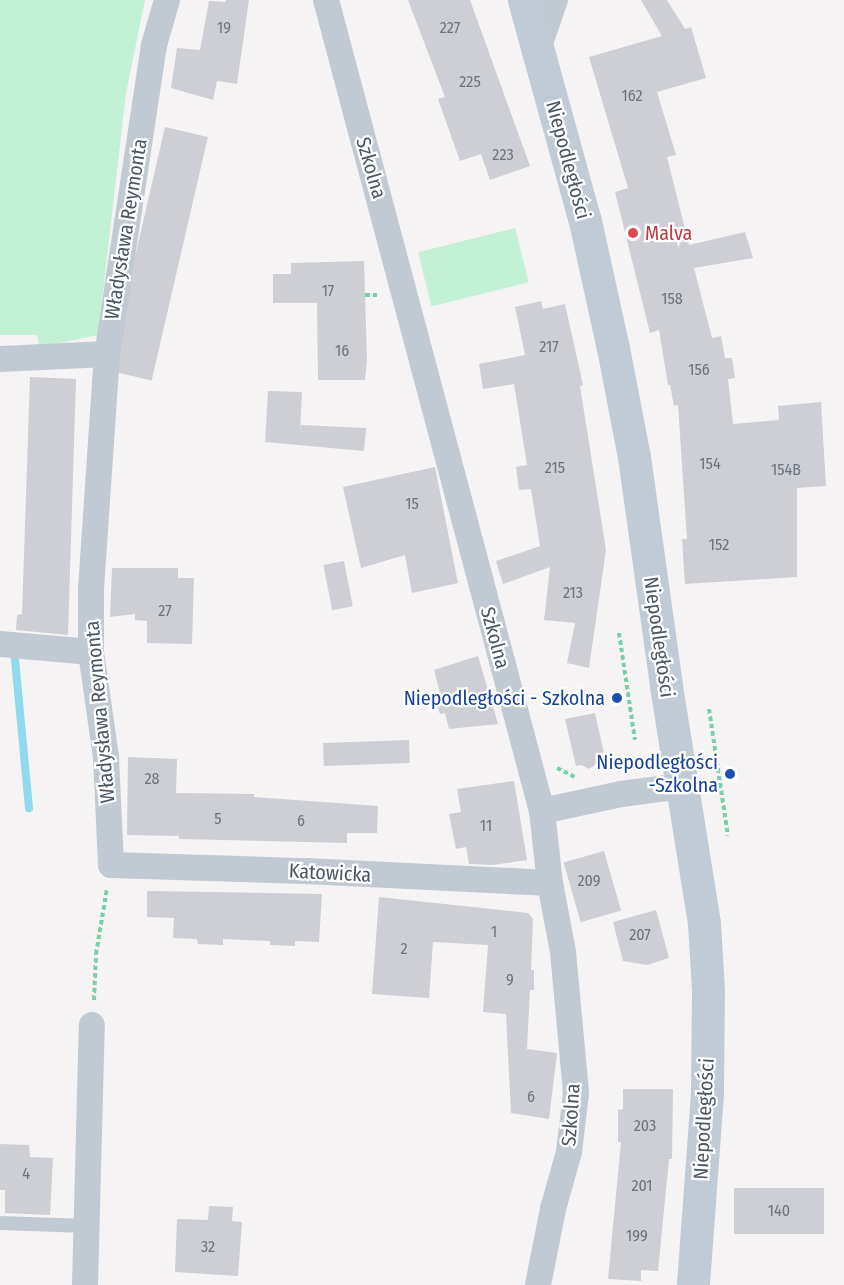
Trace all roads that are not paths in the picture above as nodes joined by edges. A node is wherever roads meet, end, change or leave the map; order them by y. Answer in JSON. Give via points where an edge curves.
{"nodes":[{"id":1,"x":167,"y":0,"type":"edge"},
{"id":2,"x":326,"y":0,"type":"edge"},
{"id":3,"x":524,"y":0,"type":"edge"},
{"id":4,"x":555,"y":0,"type":"edge"},
{"id":5,"x":538,"y":49,"type":"junction"},
{"id":6,"x":107,"y":354,"type":"junction"},
{"id":7,"x":0,"y":359,"type":"edge"},
{"id":8,"x":0,"y":644,"type":"edge"},
{"id":9,"x":91,"y":652,"type":"junction"},
{"id":10,"x":683,"y":786,"type":"junction"},
{"id":11,"x":542,"y":811,"type":"junction"},
{"id":12,"x":111,"y":865,"type":"joint"},
{"id":13,"x":550,"y":883,"type":"junction"},
{"id":14,"x":92,"y":1025,"type":"road end"},
{"id":15,"x":0,"y":1223,"type":"edge"},
{"id":16,"x":87,"y":1226,"type":"junction"},
{"id":17,"x":85,"y":1285,"type":"edge"},
{"id":18,"x":538,"y":1285,"type":"edge"},
{"id":19,"x":693,"y":1285,"type":"edge"}],
"edges":[{"from":1,"to":6,"type":"street","name":"Władysława Reymonta","via":[[154,45]]},
{"from":2,"to":11,"type":"street","name":"Szkolna"},
{"from":3,"to":5,"type":"main road","name":"Niepodległości"},
{"from":4,"to":5,"type":"street"},
{"from":5,"to":10,"type":"main road","name":"Niepodległości","via":[[585,220],[613,348],[634,457]]},
{"from":6,"to":7,"type":"street"},
{"from":6,"to":9,"type":"street","name":"Władysława Reymonta","via":[[91,590]]},
{"from":8,"to":9,"type":"street"},
{"from":9,"to":12,"type":"street","name":"Władysława Reymonta","via":[[106,758]]},
{"from":10,"to":11,"type":"street"},
{"from":10,"to":19,"type":"main road","name":"Niepodległości","via":[[704,923],[708,991],[707,1093]]},
{"from":11,"to":13,"type":"street","name":"Szkolna"},
{"from":12,"to":13,"type":"street","name":"Katowicka"},
{"from":13,"to":18,"type":"street","name":"Szkolna","via":[[563,952],[576,1093],[569,1152]]},
{"from":14,"to":16,"type":"street"},
{"from":15,"to":16,"type":"lane"},
{"from":16,"to":17,"type":"street"}]}
